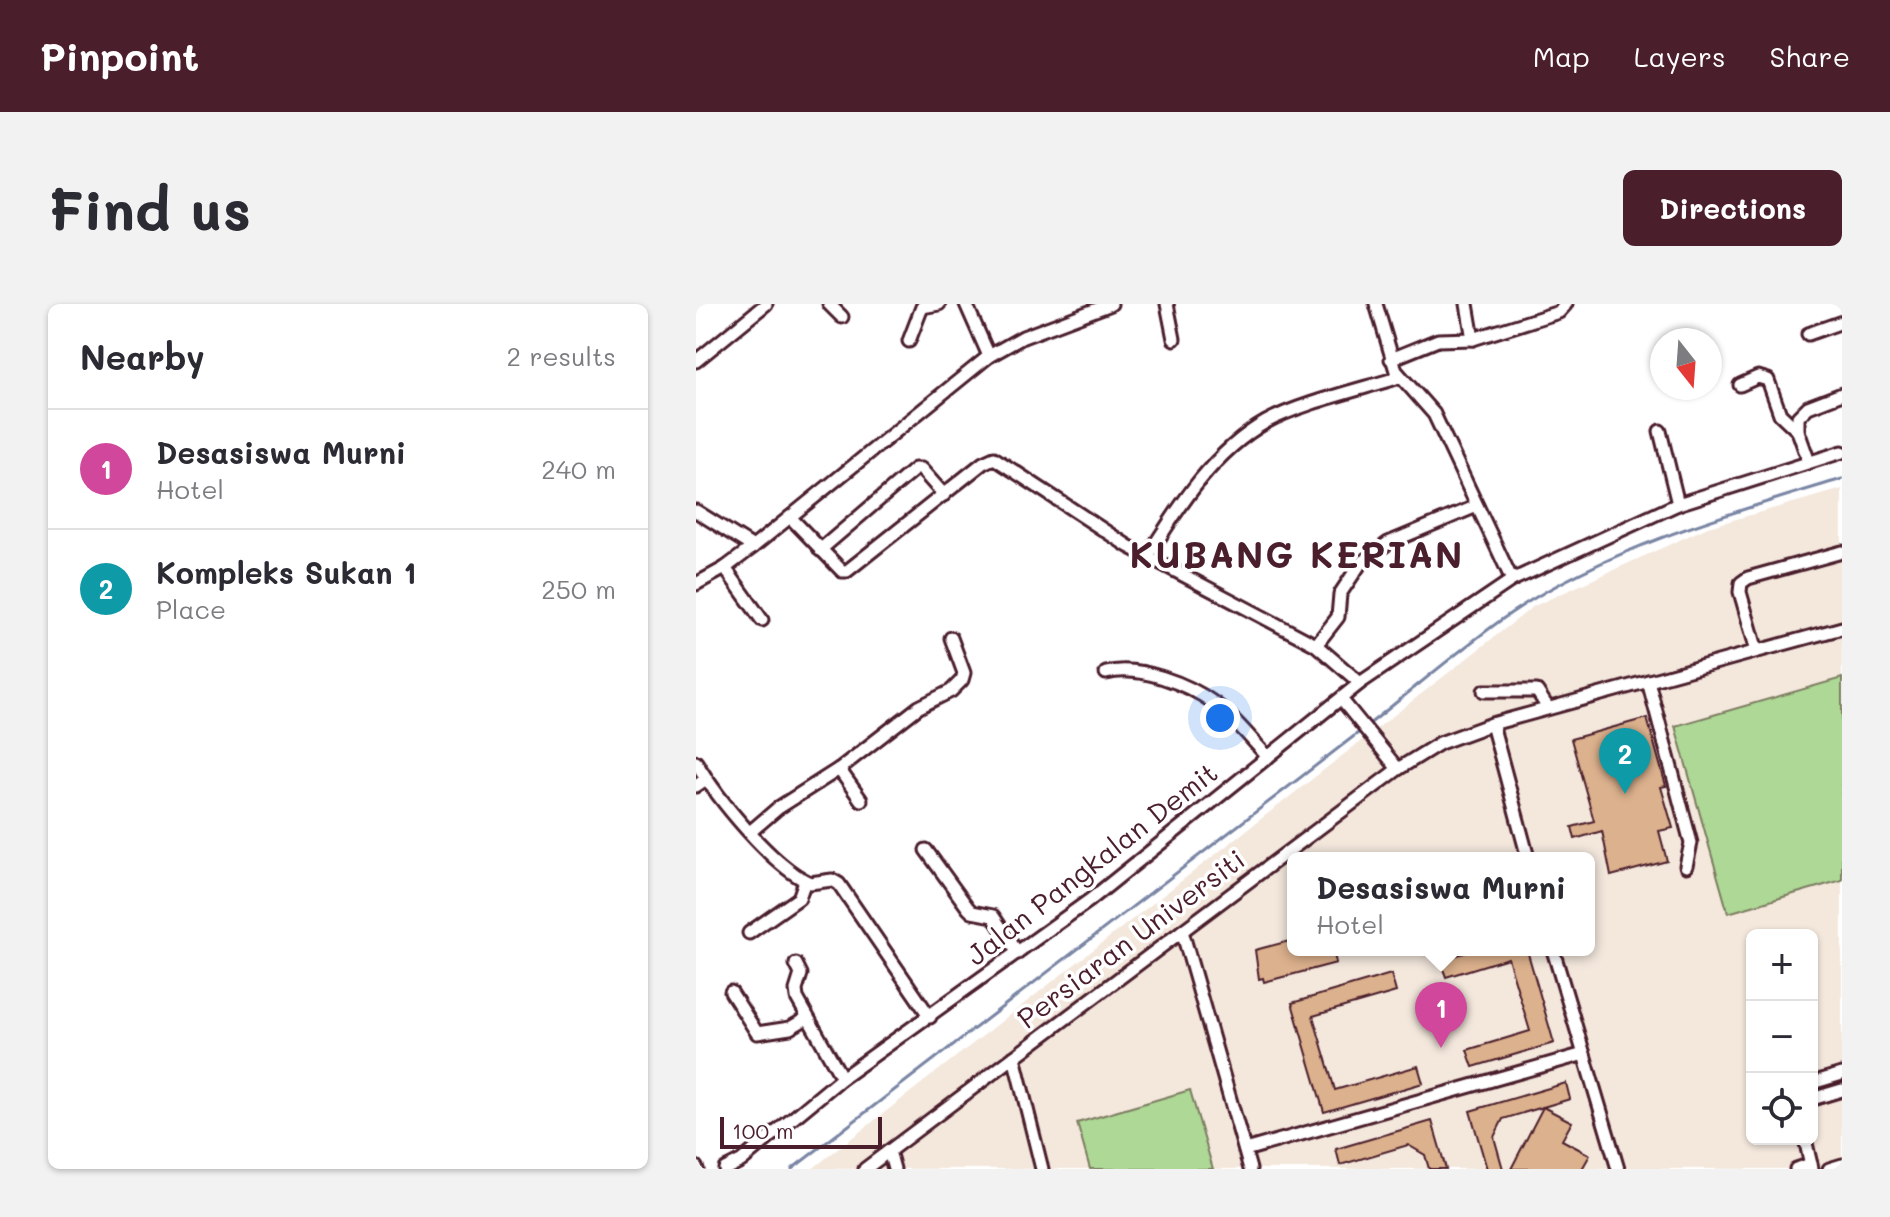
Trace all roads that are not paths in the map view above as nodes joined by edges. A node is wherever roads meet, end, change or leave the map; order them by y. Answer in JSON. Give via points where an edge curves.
{"nodes":[{"id":1,"x":766,"y":304,"type":"edge"},
{"id":2,"x":829,"y":304,"type":"edge"},
{"id":3,"x":939,"y":304,"type":"edge"},
{"id":4,"x":966,"y":304,"type":"edge"},
{"id":5,"x":1111,"y":304,"type":"edge"},
{"id":6,"x":1167,"y":304,"type":"edge"},
{"id":7,"x":1376,"y":304,"type":"edge"},
{"id":8,"x":1467,"y":304,"type":"edge"},
{"id":9,"x":1566,"y":304,"type":"edge"},
{"id":10,"x":922,"y":306,"type":"edge"},
{"id":11,"x":842,"y":317,"type":"dead end"},
{"id":12,"x":1842,"y":322,"type":"edge"},
{"id":13,"x":1808,"y":334,"type":"dead end"},
{"id":14,"x":1174,"y":339,"type":"dead end"},
{"id":15,"x":1473,"y":339,"type":"junction"},
{"id":16,"x":909,"y":341,"type":"dead end"},
{"id":17,"x":989,"y":356,"type":"junction"},
{"id":18,"x":1391,"y":359,"type":"junction"},
{"id":19,"x":696,"y":361,"type":"edge"},
{"id":20,"x":1400,"y":377,"type":"junction"},
{"id":21,"x":1740,"y":385,"type":"dead end"},
{"id":22,"x":1842,"y":394,"type":"edge"},
{"id":23,"x":1660,"y":431,"type":"dead end"},
{"id":24,"x":1798,"y":431,"type":"junction"},
{"id":25,"x":1842,"y":452,"type":"edge"},
{"id":26,"x":1809,"y":462,"type":"junction"},
{"id":27,"x":944,"y":495,"type":"junction"},
{"id":28,"x":1678,"y":504,"type":"junction"},
{"id":29,"x":1477,"y":506,"type":"junction"},
{"id":30,"x":696,"y":511,"type":"edge"},
{"id":31,"x":790,"y":517,"type":"junction"},
{"id":32,"x":753,"y":547,"type":"junction"},
{"id":33,"x":820,"y":550,"type":"junction"},
{"id":34,"x":1842,"y":552,"type":"edge"},
{"id":35,"x":1149,"y":554,"type":"junction"},
{"id":36,"x":725,"y":568,"type":"junction"},
{"id":37,"x":1512,"y":580,"type":"junction"},
{"id":38,"x":696,"y":584,"type":"edge"},
{"id":39,"x":762,"y":620,"type":"dead end"},
{"id":40,"x":1842,"y":628,"type":"edge"},
{"id":41,"x":951,"y":638,"type":"dead end"},
{"id":42,"x":1316,"y":645,"type":"junction"},
{"id":43,"x":1757,"y":651,"type":"junction"},
{"id":44,"x":1106,"y":673,"type":"dead end"},
{"id":45,"x":1648,"y":681,"type":"junction"},
{"id":46,"x":1360,"y":683,"type":"junction"},
{"id":47,"x":1484,"y":691,"type":"dead end"},
{"id":48,"x":1341,"y":699,"type":"junction"},
{"id":49,"x":1548,"y":708,"type":"junction"},
{"id":50,"x":1492,"y":724,"type":"junction"},
{"id":51,"x":1268,"y":757,"type":"junction"},
{"id":52,"x":696,"y":762,"type":"edge"},
{"id":53,"x":839,"y":769,"type":"junction"},
{"id":54,"x":1398,"y":769,"type":"junction"},
{"id":55,"x":701,"y":782,"type":"edge"},
{"id":56,"x":861,"y":800,"type":"dead end"},
{"id":57,"x":750,"y":832,"type":"junction"},
{"id":58,"x":926,"y":850,"type":"dead end"},
{"id":59,"x":1287,"y":852,"type":"edge"},
{"id":60,"x":1287,"y":852,"type":"edge"},
{"id":61,"x":1526,"y":852,"type":"edge"},
{"id":62,"x":1686,"y":866,"type":"dead end"},
{"id":63,"x":805,"y":881,"type":"junction"},
{"id":64,"x":1182,"y":931,"type":"junction"},
{"id":65,"x":749,"y":933,"type":"dead end"},
{"id":66,"x":1018,"y":953,"type":"junction"},
{"id":67,"x":1555,"y":956,"type":"edge"},
{"id":68,"x":796,"y":964,"type":"dead end"},
{"id":69,"x":731,"y":992,"type":"dead end"},
{"id":70,"x":930,"y":1017,"type":"junction"},
{"id":71,"x":807,"y":1018,"type":"junction"},
{"id":72,"x":1584,"y":1054,"type":"junction"},
{"id":73,"x":1014,"y":1057,"type":"junction"},
{"id":74,"x":1842,"y":1074,"type":"edge"},
{"id":75,"x":842,"y":1078,"type":"junction"},
{"id":76,"x":1818,"y":1081,"type":"edge"},
{"id":77,"x":1842,"y":1090,"type":"edge"},
{"id":78,"x":1818,"y":1097,"type":"edge"},
{"id":79,"x":1806,"y":1145,"type":"edge"},
{"id":80,"x":1245,"y":1150,"type":"junction"},
{"id":81,"x":889,"y":1151,"type":"junction"},
{"id":82,"x":1842,"y":1165,"type":"edge"},
{"id":83,"x":1812,"y":1167,"type":"edge"},
{"id":84,"x":725,"y":1169,"type":"edge"},
{"id":85,"x":865,"y":1169,"type":"edge"},
{"id":86,"x":894,"y":1169,"type":"edge"},
{"id":87,"x":1042,"y":1169,"type":"edge"},
{"id":88,"x":1250,"y":1169,"type":"edge"},
{"id":89,"x":1618,"y":1169,"type":"edge"},
{"id":90,"x":1796,"y":1169,"type":"edge"},
{"id":91,"x":1829,"y":1169,"type":"edge"}],
"edges":[{"from":1,"to":19,"type":"street"},
{"from":2,"to":11,"type":"street"},
{"from":3,"to":10,"type":"street"},
{"from":4,"to":17,"type":"street"},
{"from":5,"to":17,"type":"street","via":[[1023,337]]},
{"from":6,"to":14,"type":"street"},
{"from":7,"to":18,"type":"street"},
{"from":8,"to":15,"type":"street"},
{"from":9,"to":15,"type":"street","via":[[1559,312]]},
{"from":10,"to":16,"type":"street"},
{"from":12,"to":13,"type":"street"},
{"from":15,"to":18,"type":"street","via":[[1438,340]]},
{"from":17,"to":31,"type":"street"},
{"from":18,"to":20,"type":"street"},
{"from":20,"to":29,"type":"street","via":[[1434,414]]},
{"from":20,"to":35,"type":"street","via":[[1264,423],[1213,465]]},
{"from":21,"to":24,"type":"street","via":[[1758,377],[1768,380],[1780,414]]},
{"from":22,"to":24,"type":"street","via":[[1801,411]]},
{"from":23,"to":28,"type":"street"},
{"from":24,"to":26,"type":"street"},
{"from":25,"to":26,"type":"street","name":"Jalan Pangkalan Demit"},
{"from":26,"to":28,"type":"street","name":"Jalan Pangkalan Demit"},
{"from":27,"to":33,"type":"street","via":[[847,571]]},
{"from":27,"to":33,"type":"street","via":[[921,469],[915,469]]},
{"from":27,"to":35,"type":"street","via":[[994,458],[1128,546]]},
{"from":28,"to":37,"type":"street","name":"Jalan Pangkalan Demit"},
{"from":29,"to":37,"type":"street"},
{"from":29,"to":42,"type":"street","via":[[1388,543],[1360,564],[1340,594],[1338,617]]},
{"from":30,"to":32,"type":"street"},
{"from":31,"to":32,"type":"street"},
{"from":31,"to":33,"type":"street"},
{"from":32,"to":36,"type":"street"},
{"from":34,"to":43,"type":"street","via":[[1741,583]]},
{"from":35,"to":42,"type":"street"},
{"from":36,"to":38,"type":"street"},
{"from":36,"to":39,"type":"street"},
{"from":37,"to":46,"type":"street","name":"Jalan Pangkalan Demit"},
{"from":40,"to":43,"type":"street","name":"Persiaran Universiti"},
{"from":41,"to":53,"type":"street","via":[[963,666],[962,680]]},
{"from":42,"to":46,"type":"street"},
{"from":43,"to":45,"type":"street","name":"Persiaran Universiti"},
{"from":44,"to":51,"type":"street","via":[[1128,670],[1203,696]]},
{"from":45,"to":49,"type":"street","name":"Persiaran Universiti"},
{"from":45,"to":62,"type":"street","via":[[1691,843]]},
{"from":46,"to":48,"type":"street","name":"Jalan Pangkalan Demit"},
{"from":47,"to":49,"type":"street","via":[[1537,691]]},
{"from":48,"to":51,"type":"street","name":"Jalan Pangkalan Demit"},
{"from":48,"to":54,"type":"street"},
{"from":49,"to":50,"type":"street","name":"Persiaran Universiti"},
{"from":50,"to":54,"type":"street","name":"Persiaran Universiti","via":[[1440,743]]},
{"from":50,"to":61,"type":"street"},
{"from":51,"to":66,"type":"street","name":"Jalan Pangkalan Demit"},
{"from":52,"to":55,"type":"street"},
{"from":53,"to":56,"type":"street"},
{"from":53,"to":57,"type":"street"},
{"from":54,"to":60,"type":"street","name":"Persiaran Universiti"},
{"from":55,"to":57,"type":"street"},
{"from":57,"to":63,"type":"street"},
{"from":58,"to":66,"type":"street","via":[[968,908],[993,916]]},
{"from":59,"to":64,"type":"street","name":"Persiaran Universiti"},
{"from":63,"to":65,"type":"street","via":[[799,898]]},
{"from":63,"to":70,"type":"street","via":[[839,884]]},
{"from":64,"to":73,"type":"street","name":"Persiaran Universiti"},
{"from":64,"to":80,"type":"street"},
{"from":66,"to":70,"type":"street","name":"Jalan Pangkalan Demit"},
{"from":67,"to":72,"type":"street"},
{"from":68,"to":71,"type":"street","via":[[801,974],[796,994]]},
{"from":69,"to":71,"type":"street","via":[[757,1033],[790,1028]]},
{"from":70,"to":75,"type":"street","name":"Jalan Pangkalan Demit"},
{"from":71,"to":75,"type":"street"},
{"from":72,"to":80,"type":"street"},
{"from":72,"to":89,"type":"street"},
{"from":73,"to":81,"type":"street","name":"Persiaran Universiti"},
{"from":73,"to":87,"type":"street"},
{"from":74,"to":76,"type":"street"},
{"from":75,"to":84,"type":"street","name":"Jalan Pangkalan Demit"},
{"from":77,"to":78,"type":"street"},
{"from":79,"to":83,"type":"street"},
{"from":80,"to":88,"type":"street"},
{"from":81,"to":85,"type":"street","name":"Persiaran Universiti"},
{"from":81,"to":86,"type":"street"},
{"from":82,"to":91,"type":"street"},
{"from":83,"to":90,"type":"street"}]}
